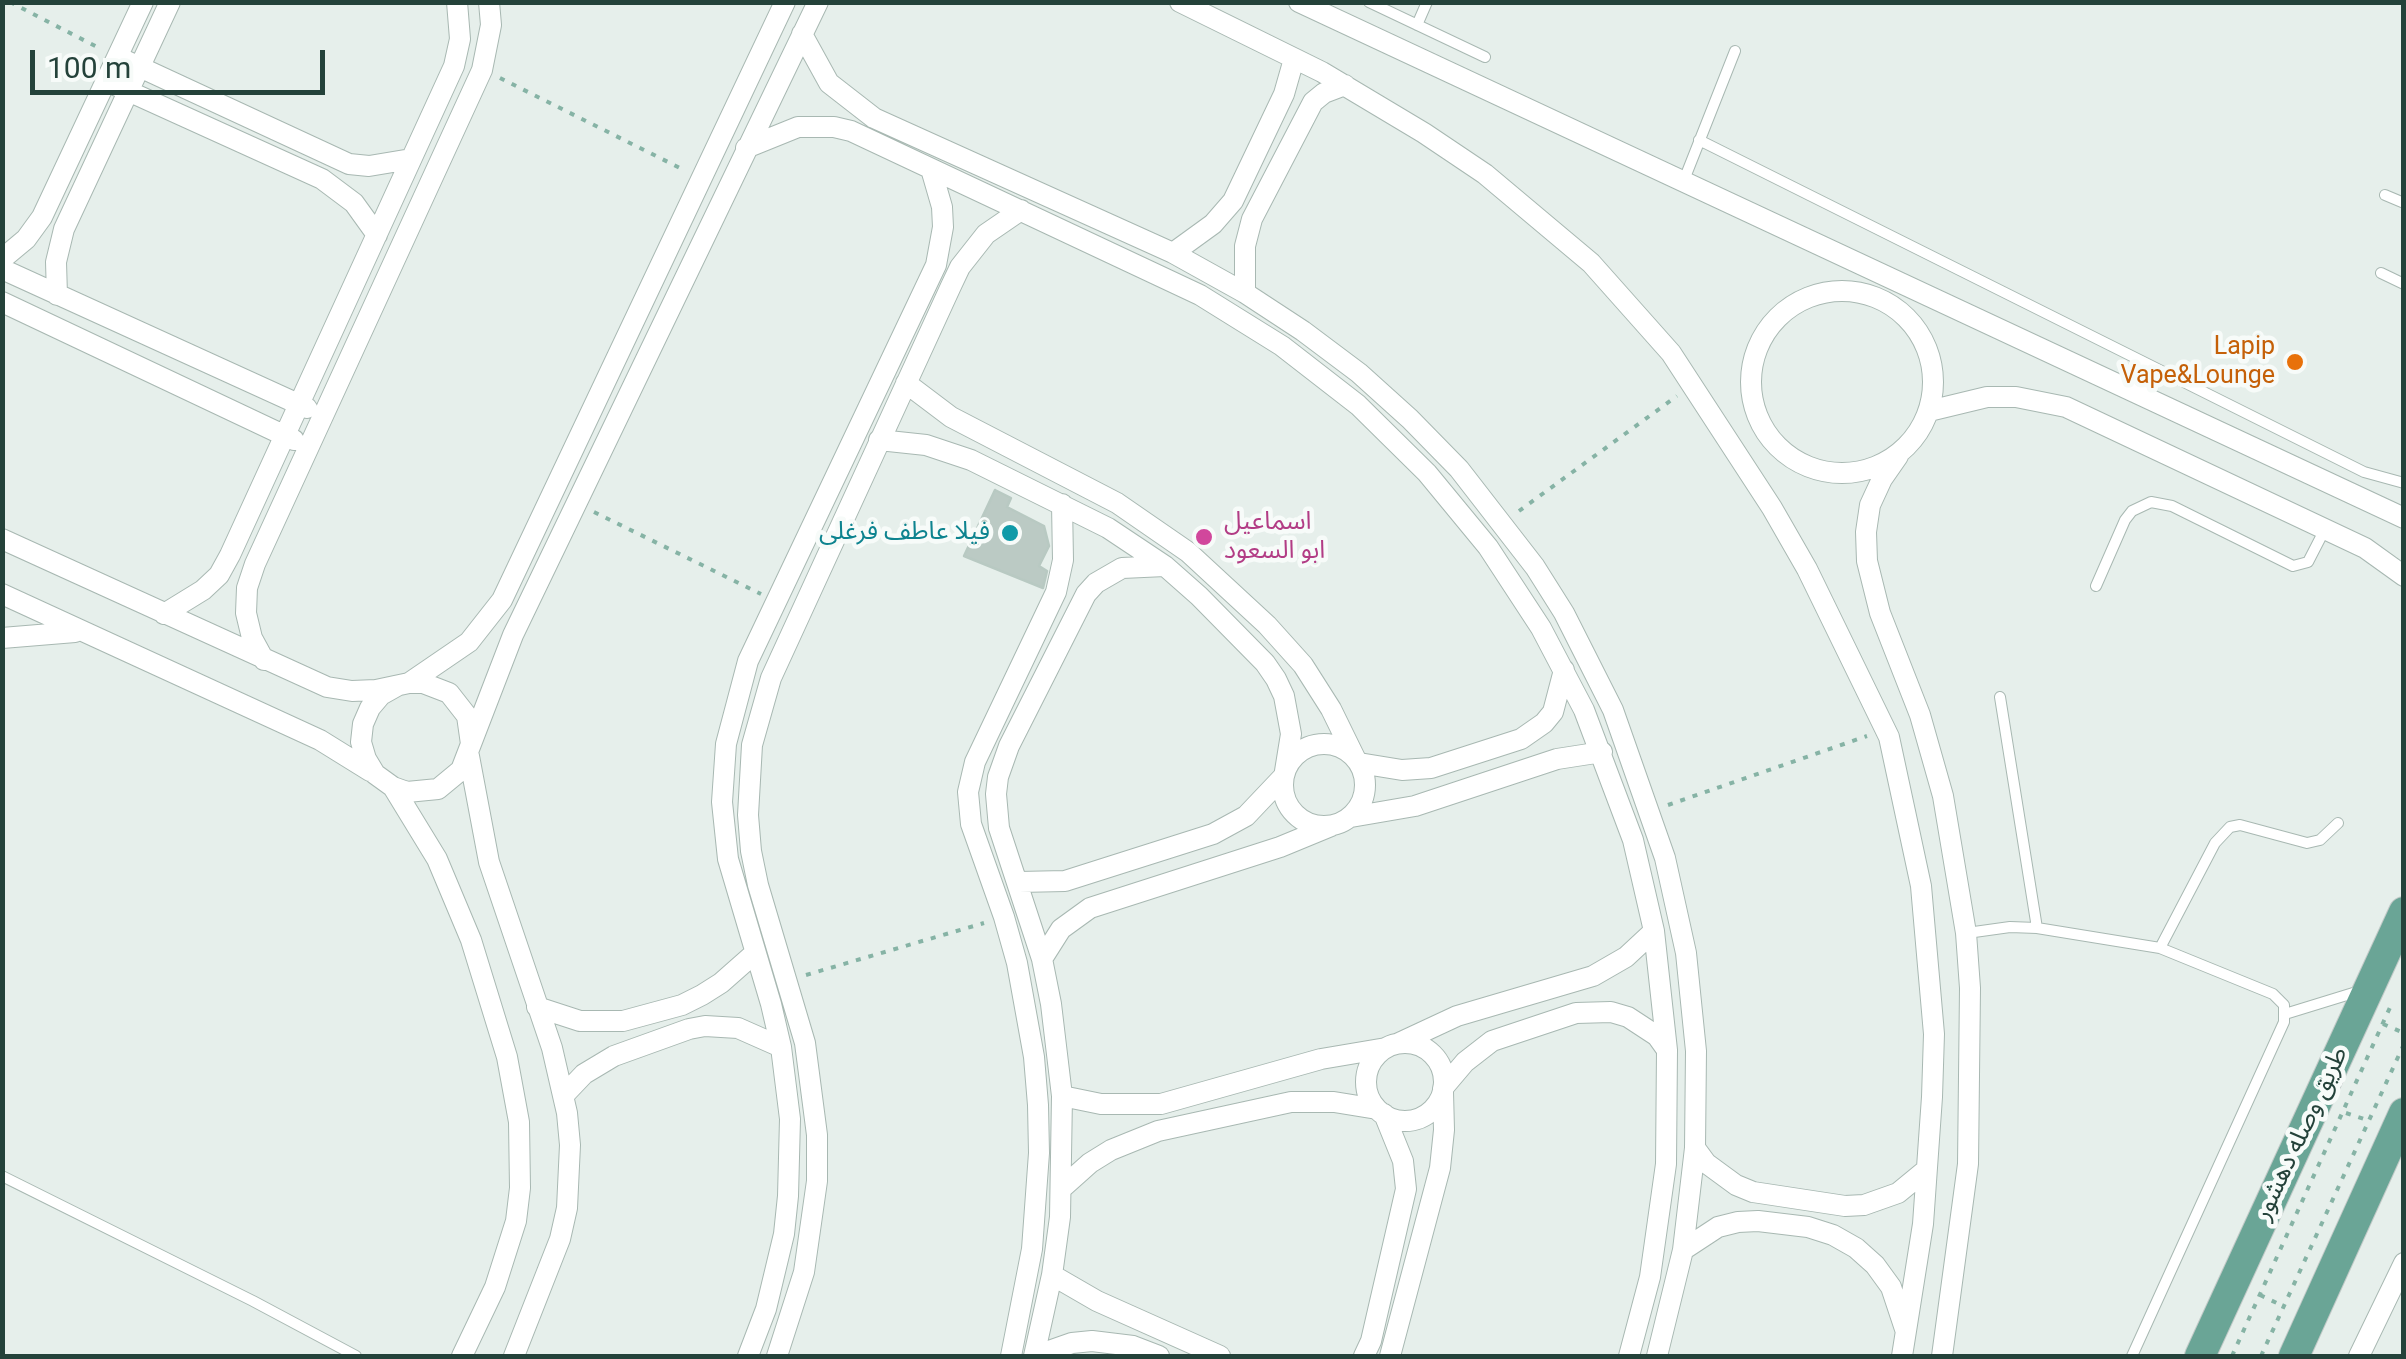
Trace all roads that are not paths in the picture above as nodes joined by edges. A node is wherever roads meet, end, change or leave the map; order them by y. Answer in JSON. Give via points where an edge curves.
{"nodes":[{"id":1,"x":143,"y":2,"type":"edge"},
{"id":2,"x":170,"y":2,"type":"edge"},
{"id":3,"x":457,"y":2,"type":"edge"},
{"id":4,"x":488,"y":2,"type":"edge"},
{"id":5,"x":785,"y":2,"type":"edge"},
{"id":6,"x":818,"y":2,"type":"edge"},
{"id":7,"x":1180,"y":2,"type":"edge"},
{"id":8,"x":1300,"y":2,"type":"edge"},
{"id":9,"x":1369,"y":2,"type":"edge"},
{"id":10,"x":1427,"y":2,"type":"edge"},
{"id":11,"x":460,"y":24,"type":"junction"},
{"id":12,"x":491,"y":24,"type":"junction"},
{"id":13,"x":1417,"y":25,"type":"junction"},
{"id":14,"x":802,"y":34,"type":"junction"},
{"id":15,"x":1735,"y":50,"type":"dead end"},
{"id":16,"x":1485,"y":56,"type":"dead end"},
{"id":17,"x":118,"y":57,"type":"junction"},
{"id":18,"x":1294,"y":59,"type":"junction"},
{"id":19,"x":139,"y":68,"type":"junction"},
{"id":20,"x":106,"y":81,"type":"junction"},
{"id":21,"x":1344,"y":85,"type":"junction"},
{"id":22,"x":128,"y":92,"type":"junction"},
{"id":23,"x":1699,"y":140,"type":"junction"},
{"id":24,"x":746,"y":148,"type":"junction"},
{"id":25,"x":411,"y":159,"type":"junction"},
{"id":26,"x":931,"y":169,"type":"junction"},
{"id":27,"x":1684,"y":180,"type":"junction"},
{"id":28,"x":2385,"y":195,"type":"dead end"},
{"id":29,"x":2404,"y":203,"type":"edge"},
{"id":30,"x":1020,"y":210,"type":"junction"},
{"id":31,"x":376,"y":235,"type":"junction"},
{"id":32,"x":1173,"y":254,"type":"junction"},
{"id":33,"x":2,"y":259,"type":"edge"},
{"id":34,"x":2,"y":269,"type":"edge"},
{"id":35,"x":2381,"y":273,"type":"dead end"},
{"id":36,"x":1892,"y":277,"type":"junction"},
{"id":37,"x":2404,"y":284,"type":"edge"},
{"id":38,"x":1245,"y":292,"type":"junction"},
{"id":39,"x":57,"y":295,"type":"junction"},
{"id":40,"x":1884,"y":301,"type":"junction"},
{"id":41,"x":2,"y":302,"type":"edge"},
{"id":42,"x":906,"y":383,"type":"junction"},
{"id":43,"x":299,"y":405,"type":"junction"},
{"id":44,"x":1929,"y":411,"type":"junction"},
{"id":45,"x":323,"y":416,"type":"junction"},
{"id":46,"x":1764,"y":430,"type":"junction"},
{"id":47,"x":284,"y":436,"type":"junction"},
{"id":48,"x":879,"y":440,"type":"junction"},
{"id":49,"x":308,"y":446,"type":"junction"},
{"id":50,"x":1734,"y":449,"type":"junction"},
{"id":51,"x":1898,"y":456,"type":"junction"},
{"id":52,"x":2404,"y":483,"type":"edge"},
{"id":53,"x":1062,"y":504,"type":"junction"},
{"id":54,"x":2404,"y":518,"type":"edge"},
{"id":55,"x":2325,"y":529,"type":"junction"},
{"id":56,"x":2,"y":539,"type":"edge"},
{"id":57,"x":1165,"y":566,"type":"junction"},
{"id":58,"x":2404,"y":576,"type":"edge"},
{"id":59,"x":2096,"y":586,"type":"dead end"},
{"id":60,"x":2,"y":594,"type":"edge"},
{"id":61,"x":164,"y":614,"type":"junction"},
{"id":62,"x":80,"y":632,"type":"junction"},
{"id":63,"x":2,"y":638,"type":"edge"},
{"id":64,"x":264,"y":660,"type":"junction"},
{"id":65,"x":1564,"y":670,"type":"junction"},
{"id":66,"x":403,"y":684,"type":"junction"},
{"id":67,"x":2000,"y":698,"type":"dead end"},
{"id":68,"x":470,"y":750,"type":"junction"},
{"id":69,"x":1602,"y":752,"type":"junction"},
{"id":70,"x":1357,"y":760,"type":"junction"},
{"id":71,"x":375,"y":774,"type":"junction"},
{"id":72,"x":1284,"y":774,"type":"junction"},
{"id":73,"x":393,"y":787,"type":"junction"},
{"id":74,"x":1350,"y":817,"type":"junction"},
{"id":75,"x":2338,"y":823,"type":"dead end"},
{"id":76,"x":1330,"y":826,"type":"junction"},
{"id":77,"x":1020,"y":882,"type":"junction"},
{"id":78,"x":2404,"y":912,"type":"edge"},
{"id":79,"x":2036,"y":928,"type":"junction"},
{"id":80,"x":1654,"y":931,"type":"junction"},
{"id":81,"x":1966,"y":933,"type":"junction"},
{"id":82,"x":2160,"y":948,"type":"junction"},
{"id":83,"x":755,"y":952,"type":"junction"},
{"id":84,"x":1042,"y":959,"type":"junction"},
{"id":85,"x":2382,"y":990,"type":"junction"},
{"id":86,"x":537,"y":1007,"type":"junction"},
{"id":87,"x":2286,"y":1014,"type":"junction"},
{"id":88,"x":1392,"y":1046,"type":"junction"},
{"id":89,"x":781,"y":1047,"type":"junction"},
{"id":90,"x":1668,"y":1050,"type":"junction"},
{"id":91,"x":1443,"y":1090,"type":"junction"},
{"id":92,"x":564,"y":1094,"type":"junction"},
{"id":93,"x":1062,"y":1096,"type":"junction"},
{"id":94,"x":1380,"y":1112,"type":"junction"},
{"id":95,"x":2404,"y":1112,"type":"edge"},
{"id":96,"x":1695,"y":1148,"type":"junction"},
{"id":97,"x":1926,"y":1170,"type":"junction"},
{"id":98,"x":2,"y":1176,"type":"edge"},
{"id":99,"x":1062,"y":1188,"type":"junction"},
{"id":100,"x":1683,"y":1250,"type":"junction"},
{"id":101,"x":2404,"y":1263,"type":"edge"},
{"id":102,"x":1052,"y":1274,"type":"junction"},
{"id":103,"x":1904,"y":1347,"type":"edge"},
{"id":104,"x":356,"y":1356,"type":"edge"},
{"id":105,"x":462,"y":1356,"type":"edge"},
{"id":106,"x":514,"y":1356,"type":"edge"},
{"id":107,"x":748,"y":1356,"type":"edge"},
{"id":108,"x":777,"y":1356,"type":"edge"},
{"id":109,"x":1011,"y":1356,"type":"edge"},
{"id":110,"x":1034,"y":1356,"type":"edge"},
{"id":111,"x":1159,"y":1356,"type":"edge"},
{"id":112,"x":1220,"y":1356,"type":"edge"},
{"id":113,"x":1364,"y":1356,"type":"edge"},
{"id":114,"x":1390,"y":1356,"type":"edge"},
{"id":115,"x":1629,"y":1356,"type":"edge"},
{"id":116,"x":1657,"y":1356,"type":"edge"},
{"id":117,"x":1942,"y":1356,"type":"edge"},
{"id":118,"x":2132,"y":1356,"type":"edge"},
{"id":119,"x":2200,"y":1356,"type":"edge"},
{"id":120,"x":2294,"y":1356,"type":"edge"},
{"id":121,"x":2360,"y":1356,"type":"edge"}],
"edges":[{"from":1,"to":17,"type":"street"},
{"from":2,"to":19,"type":"street"},
{"from":3,"to":11,"type":"street"},
{"from":4,"to":12,"type":"street"},
{"from":5,"to":66,"type":"street","via":[[502,600],[469,642]]},
{"from":6,"to":14,"type":"street"},
{"from":7,"to":18,"type":"street"},
{"from":8,"to":27,"type":"street"},
{"from":9,"to":13,"type":"lane"},
{"from":10,"to":13,"type":"lane"},
{"from":11,"to":12,"type":"street"},
{"from":11,"to":25,"type":"street","via":[[454,66]]},
{"from":12,"to":45,"type":"street","via":[[482,70]]},
{"from":13,"to":16,"type":"lane"},
{"from":14,"to":24,"type":"street"},
{"from":14,"to":32,"type":"street","via":[[829,82],[874,118]]},
{"from":15,"to":23,"type":"lane"},
{"from":17,"to":19,"type":"street"},
{"from":17,"to":20,"type":"street"},
{"from":18,"to":21,"type":"street"},
{"from":18,"to":32,"type":"street","via":[[1233,201]]},
{"from":19,"to":22,"type":"street"},
{"from":19,"to":25,"type":"street","via":[[349,164]]},
{"from":20,"to":22,"type":"street"},
{"from":20,"to":33,"type":"street","via":[[42,217]]},
{"from":21,"to":38,"type":"street","via":[[1313,102],[1252,219]]},
{"from":21,"to":50,"type":"street","via":[[1485,174],[1590,262],[1648,324]]},
{"from":22,"to":31,"type":"street","via":[[322,179],[354,202]]},
{"from":22,"to":39,"type":"street","via":[[64,229]]},
{"from":23,"to":27,"type":"lane"},
{"from":23,"to":52,"type":"lane","via":[[2364,472]]},
{"from":24,"to":26,"type":"street","via":[[798,127],[834,127]]},
{"from":24,"to":68,"type":"street","via":[[513,635]]},
{"from":25,"to":31,"type":"street"},
{"from":26,"to":30,"type":"street"},
{"from":26,"to":83,"type":"street","via":[[942,207],[936,265],[738,688],[722,773],[728,859]]},
{"from":27,"to":36,"type":"street"},
{"from":28,"to":29,"type":"lane"},
{"from":30,"to":42,"type":"street","via":[[986,234],[960,266]]},
{"from":30,"to":65,"type":"street","via":[[1200,295],[1358,405],[1488,547]]},
{"from":31,"to":43,"type":"street"},
{"from":32,"to":38,"type":"street"},
{"from":34,"to":39,"type":"street"},
{"from":35,"to":37,"type":"lane"},
{"from":36,"to":40,"type":"street"},
{"from":36,"to":54,"type":"street"},
{"from":38,"to":96,"type":"street","via":[[1372,384],[1459,469],[1536,567],[1590,660],[1650,811],[1686,953],[1696,1050]]},
{"from":39,"to":43,"type":"street"},
{"from":40,"to":44,"type":"street","via":[[1910,321],[1926,348],[1933,379]]},
{"from":40,"to":46,"type":"street","via":[[1826,292],[1805,298],[1770,324],[1758,343],[1750,386]]},
{"from":41,"to":47,"type":"street"},
{"from":42,"to":48,"type":"street"},
{"from":42,"to":70,"type":"street","via":[[950,417],[1117,503],[1188,552],[1294,654]]},
{"from":43,"to":45,"type":"street"},
{"from":43,"to":47,"type":"street"},
{"from":44,"to":51,"type":"street"},
{"from":44,"to":55,"type":"street","via":[[1986,397],[2066,406]]},
{"from":45,"to":49,"type":"street"},
{"from":46,"to":50,"type":"street"},
{"from":46,"to":51,"type":"street","via":[[1779,449],[1824,473],[1850,474]]},
{"from":47,"to":49,"type":"street"},
{"from":47,"to":61,"type":"street","via":[[219,575]]},
{"from":48,"to":53,"type":"street","via":[[948,451]]},
{"from":48,"to":108,"type":"street","via":[[770,678],[752,745],[751,850],[812,1088],[817,1180],[804,1272]]},
{"from":49,"to":64,"type":"street","via":[[247,588],[246,613]]},
{"from":50,"to":97,"type":"street","via":[[1807,568],[1885,730],[1913,836],[1930,961],[1934,1034]]},
{"from":51,"to":81,"type":"street","via":[[1870,505],[1868,561],[1933,756]]},
{"from":53,"to":57,"type":"street"},
{"from":53,"to":109,"type":"street","via":[[1056,592],[975,762],[968,792],[971,824],[1017,963],[1034,1057],[1039,1153],[1032,1248]]},
{"from":55,"to":58,"type":"street"},
{"from":55,"to":59,"type":"lane","via":[[2308,562],[2293,566],[2172,506],[2150,502],[2125,520]]},
{"from":56,"to":61,"type":"street"},
{"from":57,"to":72,"type":"street","via":[[1276,679],[1290,734]]},
{"from":57,"to":77,"type":"street","via":[[1122,568],[1086,594],[1002,761],[996,811]]},
{"from":60,"to":62,"type":"street"},
{"from":61,"to":64,"type":"street"},
{"from":62,"to":63,"type":"street"},
{"from":62,"to":71,"type":"street","via":[[320,740]]},
{"from":64,"to":66,"type":"street","via":[[328,687]]},
{"from":65,"to":69,"type":"street"},
{"from":65,"to":70,"type":"street","via":[[1553,712],[1521,739],[1431,768],[1402,770]]},
{"from":66,"to":68,"type":"street","via":[[450,693],[467,716]]},
{"from":66,"to":71,"type":"street","via":[[381,695],[363,724],[366,760]]},
{"from":67,"to":79,"type":"lane"},
{"from":68,"to":73,"type":"street","via":[[451,781],[438,788]]},
{"from":68,"to":86,"type":"street","via":[[489,862]]},
{"from":69,"to":74,"type":"street","via":[[1556,759],[1415,806]]},
{"from":69,"to":80,"type":"street","via":[[1633,840]]},
{"from":70,"to":72,"type":"street","via":[[1334,745],[1310,746]]},
{"from":70,"to":74,"type":"street","via":[[1365,792]]},
{"from":71,"to":73,"type":"street"},
{"from":72,"to":76,"type":"street","via":[[1282,790],[1294,814]]},
{"from":72,"to":77,"type":"street","via":[[1246,816],[1213,834],[1065,881]]},
{"from":73,"to":105,"type":"street","via":[[431,848],[464,924],[508,1058],[519,1122],[516,1221],[495,1287]]},
{"from":74,"to":76,"type":"street"},
{"from":75,"to":82,"type":"lane","via":[[2307,843],[2230,827]]},
{"from":76,"to":84,"type":"street","via":[[1090,908],[1061,930]]},
{"from":77,"to":84,"type":"street"},
{"from":78,"to":85,"type":"main road","name":"طريق وصله دهشور"},
{"from":79,"to":81,"type":"lane"},
{"from":79,"to":82,"type":"lane"},
{"from":80,"to":88,"type":"street","via":[[1593,976],[1457,1016]]},
{"from":80,"to":90,"type":"street"},
{"from":81,"to":117,"type":"street","via":[[1968,1164]]},
{"from":82,"to":87,"type":"lane","via":[[2273,994]]},
{"from":83,"to":86,"type":"street","via":[[702,995],[623,1020],[580,1021]]},
{"from":83,"to":89,"type":"street"},
{"from":84,"to":93,"type":"street"},
{"from":85,"to":87,"type":"lane"},
{"from":85,"to":119,"type":"main road","name":"طريق وصله دهشور"},
{"from":86,"to":92,"type":"street"},
{"from":87,"to":118,"type":"lane"},
{"from":88,"to":91,"type":"street","via":[[1410,1043],[1430,1052],[1442,1070]]},
{"from":88,"to":93,"type":"street","via":[[1162,1104]]},
{"from":88,"to":94,"type":"street","via":[[1368,1071],[1368,1093]]},
{"from":89,"to":92,"type":"street","via":[[738,1028],[689,1028],[598,1064]]},
{"from":89,"to":107,"type":"street","via":[[790,1119],[788,1196],[776,1272]]},
{"from":90,"to":91,"type":"street","via":[[1628,1016],[1576,1012],[1492,1041]]},
{"from":90,"to":115,"type":"street","via":[[1660,1221]]},
{"from":91,"to":94,"type":"street","via":[[1422,1117],[1400,1120]]},
{"from":91,"to":114,"type":"street","via":[[1440,1168]]},
{"from":92,"to":106,"type":"street","via":[[567,1208],[551,1270]]},
{"from":93,"to":99,"type":"street"},
{"from":94,"to":99,"type":"street","via":[[1291,1102],[1158,1131],[1111,1150]]},
{"from":94,"to":113,"type":"street","via":[[1403,1162],[1406,1189]]},
{"from":95,"to":120,"type":"main road"},
{"from":96,"to":97,"type":"street","via":[[1720,1175],[1753,1192],[1845,1206],[1898,1193]]},
{"from":96,"to":100,"type":"street"},
{"from":97,"to":103,"type":"street"},
{"from":98,"to":104,"type":"lane"},
{"from":99,"to":102,"type":"street"},
{"from":100,"to":103,"type":"street","via":[[1738,1222],[1833,1235],[1883,1276],[1902,1311]]},
{"from":100,"to":116,"type":"street"},
{"from":101,"to":121,"type":"street"},
{"from":102,"to":110,"type":"street"},
{"from":102,"to":112,"type":"street"},
{"from":110,"to":111,"type":"street","via":[[1092,1341]]}]}
